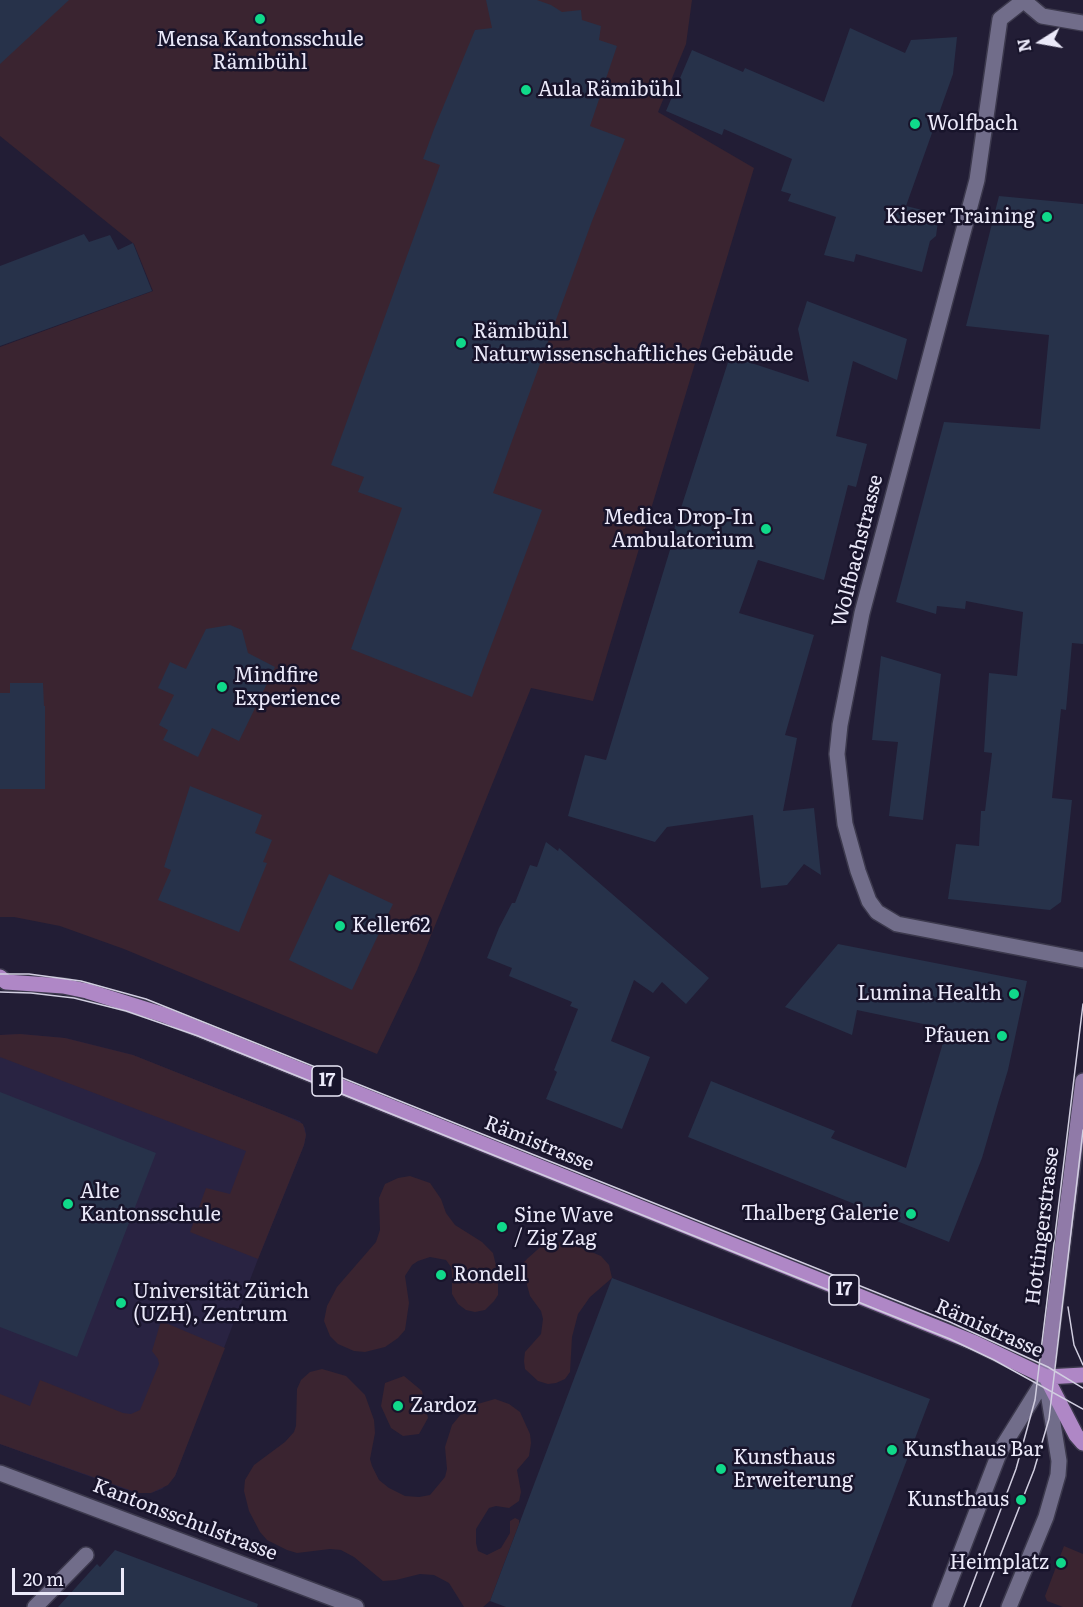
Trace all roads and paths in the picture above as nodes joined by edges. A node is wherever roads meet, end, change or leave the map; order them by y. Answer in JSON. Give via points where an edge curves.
{"nodes":[{"id":1,"x":1023,"y":1,"type":"edge"},
{"id":2,"x":1083,"y":23,"type":"edge"},
{"id":3,"x":1083,"y":960,"type":"edge"},
{"id":4,"x":2,"y":982,"type":"edge"},
{"id":5,"x":1083,"y":1081,"type":"edge"},
{"id":6,"x":1083,"y":1375,"type":"edge"},
{"id":7,"x":1046,"y":1377,"type":"junction"},
{"id":8,"x":1083,"y":1443,"type":"edge"},
{"id":9,"x":0,"y":1473,"type":"edge"},
{"id":10,"x":86,"y":1555,"type":"dead end"},
{"id":11,"x":35,"y":1607,"type":"edge"},
{"id":12,"x":356,"y":1607,"type":"edge"},
{"id":13,"x":940,"y":1607,"type":"edge"},
{"id":14,"x":1009,"y":1607,"type":"edge"}],
"edges":[{"from":1,"to":2,"type":"street","via":[[1042,16]]},
{"from":1,"to":3,"type":"street","name":"Wolfbachstrasse","via":[[1000,19],[977,180],[862,613],[837,754],[845,824],[858,871],[877,912],[897,924]]},
{"from":4,"to":7,"type":"main road","name":"Rämistrasse","number":"17","via":[[87,991],[164,1015],[975,1343]]},
{"from":5,"to":7,"type":"main road","name":"Hottingerstrasse"},
{"from":6,"to":7,"type":"main road","name":"Rämistrasse","number":"17"},
{"from":7,"to":8,"type":"main road","name":"Rämistrasse"},
{"from":7,"to":13,"type":"street","via":[[999,1451]]},
{"from":7,"to":14,"type":"street","via":[[1058,1475],[1046,1517]]},
{"from":9,"to":12,"type":"street","name":"Kantonsschulstrasse"},
{"from":10,"to":11,"type":"street"}]}
